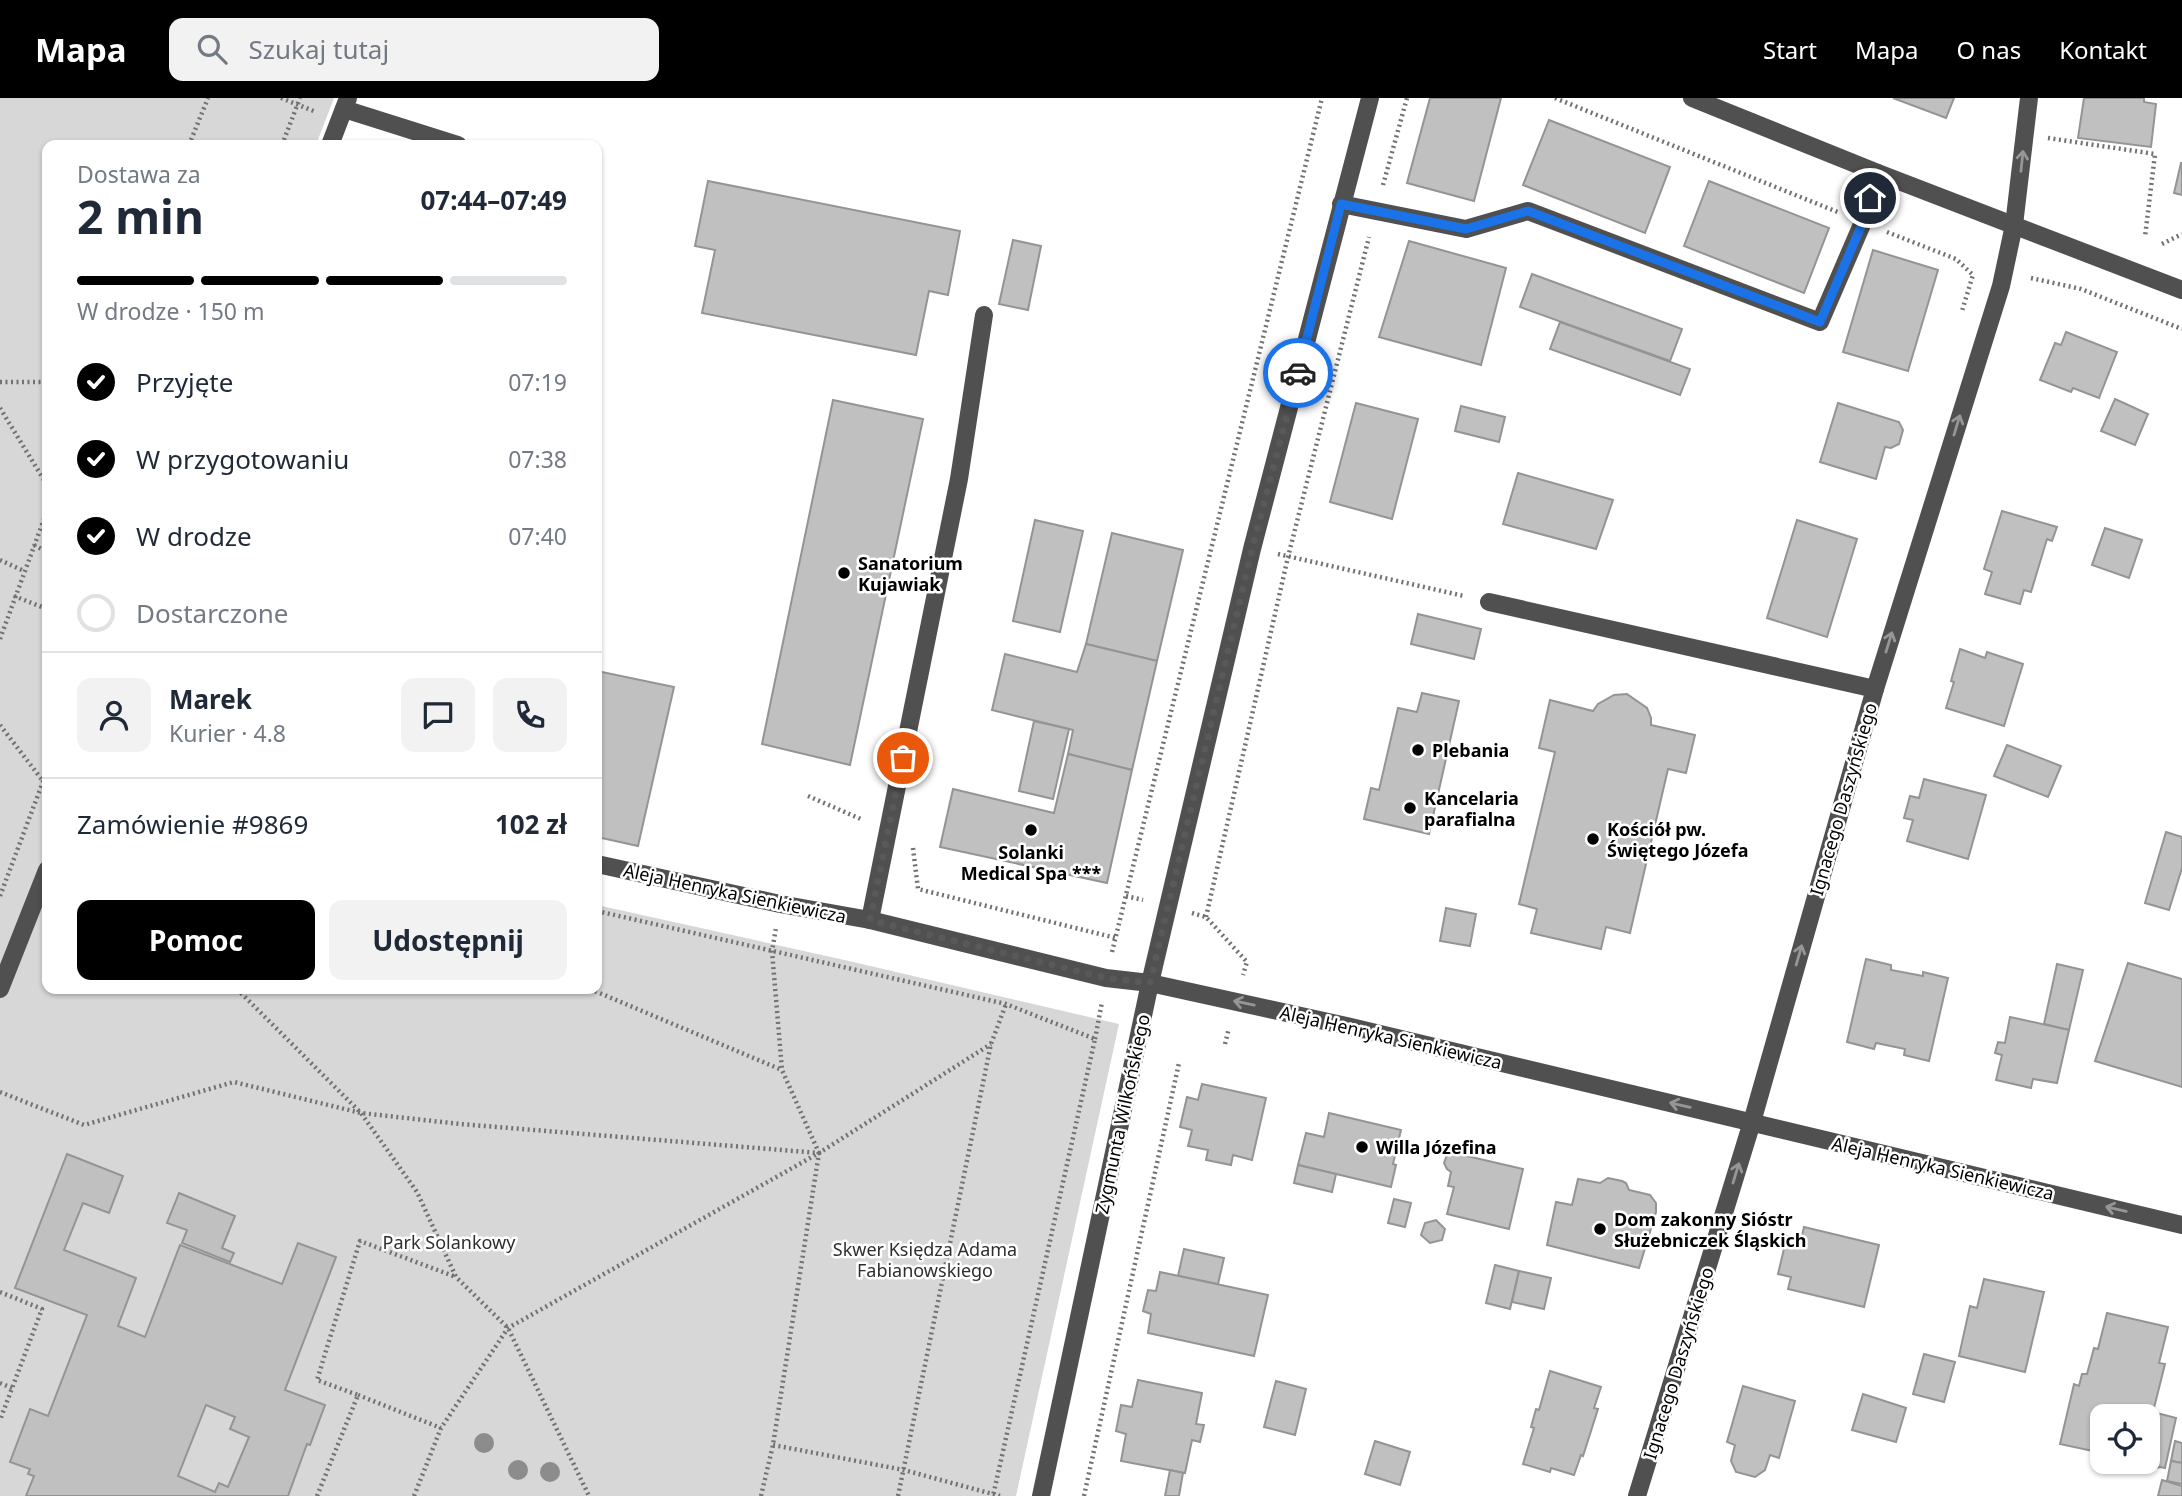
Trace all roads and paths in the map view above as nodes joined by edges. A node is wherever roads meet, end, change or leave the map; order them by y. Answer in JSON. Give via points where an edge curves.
{"nodes":[{"id":1,"x":208,"y":98,"type":"edge"},
{"id":2,"x":281,"y":98,"type":"edge"},
{"id":3,"x":300,"y":98,"type":"edge"},
{"id":4,"x":1322,"y":98,"type":"edge"},
{"id":5,"x":1370,"y":98,"type":"edge"},
{"id":6,"x":1408,"y":98,"type":"edge"},
{"id":7,"x":1692,"y":98,"type":"edge"},
{"id":8,"x":2029,"y":98,"type":"edge"},
{"id":9,"x":297,"y":106,"type":"junction"},
{"id":10,"x":344,"y":109,"type":"edge"},
{"id":11,"x":2046,"y":138,"type":"dead end"},
{"id":12,"x":191,"y":140,"type":"edge"},
{"id":13,"x":284,"y":140,"type":"edge"},
{"id":14,"x":332,"y":140,"type":"edge"},
{"id":15,"x":442,"y":140,"type":"edge"},
{"id":16,"x":1878,"y":173,"type":"junction"},
{"id":17,"x":1341,"y":204,"type":"junction"},
{"id":18,"x":1375,"y":211,"type":"junction"},
{"id":19,"x":2014,"y":225,"type":"junction"},
{"id":20,"x":2182,"y":234,"type":"edge"},
{"id":21,"x":2145,"y":237,"type":"dead end"},
{"id":22,"x":2162,"y":244,"type":"dead end"},
{"id":23,"x":2005,"y":268,"type":"junction"},
{"id":24,"x":2182,"y":290,"type":"edge"},
{"id":25,"x":984,"y":315,"type":"dead end"},
{"id":26,"x":2182,"y":329,"type":"edge"},
{"id":27,"x":0,"y":382,"type":"edge"},
{"id":28,"x":42,"y":382,"type":"edge"},
{"id":29,"x":0,"y":408,"type":"edge"},
{"id":30,"x":42,"y":477,"type":"edge"},
{"id":31,"x":42,"y":523,"type":"edge"},
{"id":32,"x":34,"y":545,"type":"junction"},
{"id":33,"x":42,"y":549,"type":"edge"},
{"id":34,"x":1252,"y":549,"type":"junction"},
{"id":35,"x":1288,"y":556,"type":"junction"},
{"id":36,"x":0,"y":560,"type":"edge"},
{"id":37,"x":24,"y":571,"type":"junction"},
{"id":38,"x":14,"y":596,"type":"junction"},
{"id":39,"x":1489,"y":601,"type":"joint"},
{"id":40,"x":42,"y":607,"type":"edge"},
{"id":41,"x":0,"y":639,"type":"edge"},
{"id":42,"x":1875,"y":689,"type":"junction"},
{"id":43,"x":0,"y":725,"type":"edge"},
{"id":44,"x":42,"y":779,"type":"edge"},
{"id":45,"x":42,"y":791,"type":"edge"},
{"id":46,"x":808,"y":796,"type":"dead end"},
{"id":47,"x":889,"y":831,"type":"junction"},
{"id":48,"x":602,"y":865,"type":"edge"},
{"id":49,"x":42,"y":883,"type":"edge"},
{"id":50,"x":0,"y":896,"type":"edge"},
{"id":51,"x":780,"y":904,"type":"junction"},
{"id":52,"x":602,"y":912,"type":"edge"},
{"id":53,"x":1206,"y":917,"type":"dead end"},
{"id":54,"x":870,"y":920,"type":"junction"},
{"id":55,"x":1115,"y":938,"type":"junction"},
{"id":56,"x":772,"y":951,"type":"junction"},
{"id":57,"x":1106,"y":978,"type":"junction"},
{"id":58,"x":1150,"y":983,"type":"junction"},
{"id":59,"x":0,"y":989,"type":"edge"},
{"id":60,"x":242,"y":994,"type":"edge"},
{"id":61,"x":602,"y":994,"type":"edge"},
{"id":62,"x":1006,"y":1004,"type":"junction"},
{"id":63,"x":1095,"y":1039,"type":"junction"},
{"id":64,"x":990,"y":1044,"type":"junction"},
{"id":65,"x":1178,"y":1063,"type":"dead end"},
{"id":66,"x":782,"y":1070,"type":"junction"},
{"id":67,"x":0,"y":1091,"type":"edge"},
{"id":68,"x":361,"y":1113,"type":"junction"},
{"id":69,"x":1752,"y":1122,"type":"junction"},
{"id":70,"x":818,"y":1153,"type":"junction"},
{"id":71,"x":2182,"y":1225,"type":"edge"},
{"id":72,"x":456,"y":1277,"type":"junction"},
{"id":73,"x":0,"y":1292,"type":"edge"},
{"id":74,"x":508,"y":1328,"type":"junction"},
{"id":75,"x":0,"y":1383,"type":"edge"},
{"id":76,"x":12,"y":1388,"type":"junction"},
{"id":77,"x":358,"y":1395,"type":"junction"},
{"id":78,"x":0,"y":1420,"type":"edge"},
{"id":79,"x":441,"y":1428,"type":"junction"},
{"id":80,"x":773,"y":1445,"type":"junction"},
{"id":81,"x":904,"y":1470,"type":"junction"},
{"id":82,"x":993,"y":1495,"type":"edge"},
{"id":83,"x":317,"y":1496,"type":"edge"},
{"id":84,"x":414,"y":1496,"type":"edge"},
{"id":85,"x":589,"y":1496,"type":"edge"},
{"id":86,"x":761,"y":1496,"type":"edge"},
{"id":87,"x":898,"y":1496,"type":"edge"},
{"id":88,"x":1000,"y":1496,"type":"edge"},
{"id":89,"x":1041,"y":1496,"type":"edge"},
{"id":90,"x":1084,"y":1496,"type":"edge"},
{"id":91,"x":1637,"y":1496,"type":"edge"}],
"edges":[{"from":1,"to":12,"type":"path"},
{"from":2,"to":9,"type":"path"},
{"from":3,"to":9,"type":"path"},
{"from":4,"to":55,"type":"path"},
{"from":5,"to":17,"type":"street","name":"Zygmunta Wilkońskiego"},
{"from":6,"to":18,"type":"path"},
{"from":7,"to":16,"type":"street"},
{"from":19,"to":8,"type":"street","name":"Ignacego Daszyńskiego","one_way":true},
{"from":9,"to":10,"type":"path"},
{"from":9,"to":13,"type":"path"},
{"from":10,"to":14,"type":"street"},
{"from":10,"to":15,"type":"street"},
{"from":11,"to":21,"type":"path","via":[[2155,154]]},
{"from":16,"to":18,"type":"street","via":[[1863,222],[1820,322],[1528,211],[1466,229]]},
{"from":16,"to":19,"type":"street"},
{"from":17,"to":18,"type":"street"},
{"from":17,"to":34,"type":"street","name":"Zygmunta Wilkońskiego"},
{"from":18,"to":35,"type":"path"},
{"from":19,"to":23,"type":"street","name":"Ignacego Daszyńskiego"},
{"from":19,"to":24,"type":"street"},
{"from":20,"to":22,"type":"path"},
{"from":23,"to":26,"type":"path","via":[[2081,289]]},
{"from":42,"to":23,"type":"street","name":"Ignacego Daszyńskiego","one_way":true},
{"from":25,"to":47,"type":"street","via":[[958,479]]},
{"from":27,"to":28,"type":"path"},
{"from":29,"to":30,"type":"path"},
{"from":31,"to":32,"type":"path"},
{"from":32,"to":33,"type":"path"},
{"from":32,"to":37,"type":"path"},
{"from":34,"to":35,"type":"path"},
{"from":34,"to":58,"type":"street","name":"Zygmunta Wilkońskiego"},
{"from":35,"to":39,"type":"path"},
{"from":35,"to":53,"type":"path"},
{"from":36,"to":37,"type":"path"},
{"from":37,"to":38,"type":"path"},
{"from":38,"to":40,"type":"path"},
{"from":38,"to":41,"type":"path"},
{"from":39,"to":42,"type":"street"},
{"from":69,"to":42,"type":"street","name":"Ignacego Daszyńskiego","one_way":true},
{"from":43,"to":44,"type":"path"},
{"from":45,"to":50,"type":"path"},
{"from":46,"to":47,"type":"path"},
{"from":47,"to":54,"type":"street"},
{"from":47,"to":55,"type":"path","via":[[912,842],[918,889]]},
{"from":48,"to":51,"type":"street","name":"Aleja Henryka Sienkiewicza"},
{"from":49,"to":59,"type":"street"},
{"from":51,"to":54,"type":"street","name":"Aleja Henryka Sienkiewicza"},
{"from":51,"to":56,"type":"path"},
{"from":52,"to":56,"type":"path"},
{"from":54,"to":57,"type":"street","name":"Aleja Henryka Sienkiewicza"},
{"from":55,"to":57,"type":"path"},
{"from":56,"to":62,"type":"path"},
{"from":56,"to":66,"type":"path"},
{"from":57,"to":58,"type":"street","name":"Aleja Henryka Sienkiewicza"},
{"from":57,"to":63,"type":"path"},
{"from":69,"to":58,"type":"street","name":"Aleja Henryka Sienkiewicza","one_way":true},
{"from":58,"to":89,"type":"street","name":"Zygmunta Wilkońskiego"},
{"from":60,"to":68,"type":"path"},
{"from":61,"to":66,"type":"path"},
{"from":62,"to":63,"type":"path"},
{"from":62,"to":64,"type":"path"},
{"from":63,"to":82,"type":"path"},
{"from":64,"to":70,"type":"path"},
{"from":64,"to":81,"type":"path"},
{"from":65,"to":90,"type":"path"},
{"from":66,"to":70,"type":"path"},
{"from":67,"to":68,"type":"path","via":[[85,1125],[234,1082]]},
{"from":68,"to":70,"type":"path"},
{"from":68,"to":72,"type":"path","via":[[417,1192]]},
{"from":71,"to":69,"type":"street","name":"Aleja Henryka Sienkiewicza","one_way":true},
{"from":91,"to":69,"type":"street","name":"Ignacego Daszyńskiego","one_way":true},
{"from":70,"to":74,"type":"path"},
{"from":70,"to":80,"type":"path"},
{"from":72,"to":74,"type":"path"},
{"from":72,"to":77,"type":"path","via":[[360,1241],[317,1380]]},
{"from":73,"to":76,"type":"path","via":[[42,1309]]},
{"from":74,"to":79,"type":"path"},
{"from":74,"to":85,"type":"path"},
{"from":75,"to":76,"type":"path"},
{"from":76,"to":78,"type":"path"},
{"from":77,"to":79,"type":"path"},
{"from":77,"to":83,"type":"path"},
{"from":79,"to":84,"type":"path"},
{"from":80,"to":81,"type":"path"},
{"from":80,"to":86,"type":"path"},
{"from":81,"to":82,"type":"path"},
{"from":81,"to":87,"type":"path"},
{"from":82,"to":88,"type":"path"}]}
